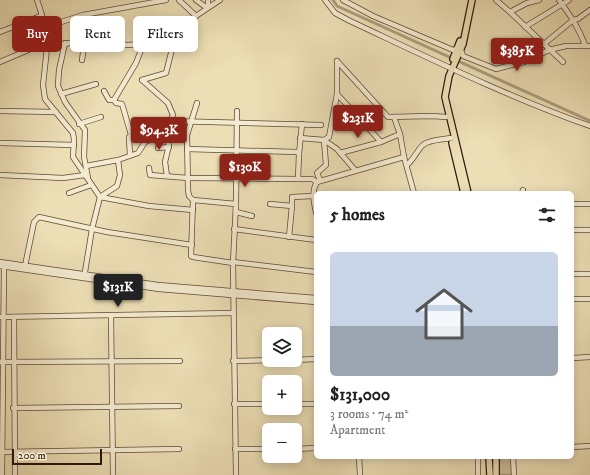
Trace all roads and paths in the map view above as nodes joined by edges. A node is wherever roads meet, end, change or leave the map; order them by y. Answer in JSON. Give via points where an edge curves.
{"nodes":[{"id":1,"x":37,"y":0,"type":"edge"},
{"id":2,"x":166,"y":0,"type":"edge"},
{"id":3,"x":179,"y":0,"type":"edge"},
{"id":4,"x":196,"y":0,"type":"edge"},
{"id":5,"x":208,"y":0,"type":"edge"},
{"id":6,"x":220,"y":0,"type":"edge"},
{"id":7,"x":325,"y":0,"type":"edge"},
{"id":8,"x":343,"y":0,"type":"edge"},
{"id":9,"x":468,"y":0,"type":"edge"},
{"id":10,"x":472,"y":0,"type":"edge"},
{"id":11,"x":496,"y":0,"type":"edge"},
{"id":12,"x":538,"y":0,"type":"edge"},
{"id":13,"x":569,"y":0,"type":"edge"},
{"id":14,"x":561,"y":2,"type":"edge"},
{"id":15,"x":208,"y":8,"type":"junction"},
{"id":16,"x":510,"y":12,"type":"junction"},
{"id":17,"x":589,"y":12,"type":"edge"},
{"id":18,"x":40,"y":16,"type":"edge"},
{"id":19,"x":196,"y":16,"type":"joint"},
{"id":20,"x":573,"y":20,"type":"junction"},
{"id":21,"x":62,"y":22,"type":"edge"},
{"id":22,"x":12,"y":27,"type":"edge"},
{"id":23,"x":525,"y":27,"type":"junction"},
{"id":24,"x":0,"y":32,"type":"edge"},
{"id":25,"x":70,"y":42,"type":"edge"},
{"id":26,"x":65,"y":43,"type":"junction"},
{"id":27,"x":62,"y":44,"type":"edge"},
{"id":28,"x":544,"y":44,"type":"junction"},
{"id":29,"x":588,"y":46,"type":"edge"},
{"id":30,"x":460,"y":48,"type":"junction"},
{"id":31,"x":549,"y":50,"type":"junction"},
{"id":32,"x":24,"y":52,"type":"edge"},
{"id":33,"x":47,"y":52,"type":"edge"},
{"id":34,"x":83,"y":52,"type":"edge"},
{"id":35,"x":140,"y":52,"type":"edge"},
{"id":36,"x":171,"y":52,"type":"edge"},
{"id":37,"x":82,"y":60,"type":"dead end"},
{"id":38,"x":0,"y":62,"type":"edge"},
{"id":39,"x":562,"y":62,"type":"dead end"},
{"id":40,"x":452,"y":66,"type":"junction"},
{"id":41,"x":96,"y":84,"type":"dead end"},
{"id":42,"x":104,"y":91,"type":"dead end"},
{"id":43,"x":61,"y":94,"type":"junction"},
{"id":44,"x":337,"y":94,"type":"junction"},
{"id":45,"x":114,"y":100,"type":"junction"},
{"id":46,"x":197,"y":103,"type":"dead end"},
{"id":47,"x":0,"y":111,"type":"edge"},
{"id":48,"x":56,"y":112,"type":"junction"},
{"id":49,"x":237,"y":112,"type":"dead end"},
{"id":50,"x":101,"y":117,"type":"dead end"},
{"id":51,"x":394,"y":117,"type":"junction"},
{"id":52,"x":446,"y":118,"type":"junction"},
{"id":53,"x":171,"y":121,"type":"junction"},
{"id":54,"x":192,"y":123,"type":"junction"},
{"id":55,"x":236,"y":123,"type":"junction"},
{"id":56,"x":79,"y":124,"type":"junction"},
{"id":57,"x":302,"y":124,"type":"junction"},
{"id":58,"x":321,"y":125,"type":"dead end"},
{"id":59,"x":590,"y":126,"type":"edge"},
{"id":60,"x":166,"y":129,"type":"junction"},
{"id":61,"x":400,"y":134,"type":"junction"},
{"id":62,"x":300,"y":138,"type":"junction"},
{"id":63,"x":451,"y":138,"type":"junction"},
{"id":64,"x":324,"y":140,"type":"junction"},
{"id":65,"x":381,"y":142,"type":"junction"},
{"id":66,"x":0,"y":143,"type":"edge"},
{"id":67,"x":74,"y":145,"type":"junction"},
{"id":68,"x":169,"y":147,"type":"junction"},
{"id":69,"x":158,"y":148,"type":"dead end"},
{"id":70,"x":187,"y":149,"type":"junction"},
{"id":71,"x":236,"y":149,"type":"junction"},
{"id":72,"x":340,"y":153,"type":"junction"},
{"id":73,"x":130,"y":154,"type":"junction"},
{"id":74,"x":299,"y":154,"type":"junction"},
{"id":75,"x":404,"y":157,"type":"junction"},
{"id":76,"x":118,"y":160,"type":"junction"},
{"id":77,"x":407,"y":165,"type":"junction"},
{"id":78,"x":86,"y":166,"type":"junction"},
{"id":79,"x":149,"y":168,"type":"dead end"},
{"id":80,"x":355,"y":170,"type":"junction"},
{"id":81,"x":0,"y":175,"type":"edge"},
{"id":82,"x":85,"y":175,"type":"junction"},
{"id":83,"x":167,"y":176,"type":"junction"},
{"id":84,"x":188,"y":178,"type":"junction"},
{"id":85,"x":237,"y":178,"type":"junction"},
{"id":86,"x":298,"y":178,"type":"junction"},
{"id":87,"x":88,"y":180,"type":"junction"},
{"id":88,"x":319,"y":181,"type":"junction"},
{"id":89,"x":91,"y":185,"type":"junction"},
{"id":90,"x":414,"y":191,"type":"edge"},
{"id":91,"x":464,"y":191,"type":"edge"},
{"id":92,"x":468,"y":191,"type":"edge"},
{"id":93,"x":69,"y":193,"type":"dead end"},
{"id":94,"x":100,"y":196,"type":"junction"},
{"id":95,"x":313,"y":196,"type":"junction"},
{"id":96,"x":193,"y":200,"type":"junction"},
{"id":97,"x":314,"y":202,"type":"edge"},
{"id":98,"x":236,"y":204,"type":"junction"},
{"id":99,"x":270,"y":204,"type":"dead end"},
{"id":100,"x":574,"y":204,"type":"edge"},
{"id":101,"x":590,"y":204,"type":"edge"},
{"id":102,"x":292,"y":206,"type":"junction"},
{"id":103,"x":193,"y":210,"type":"junction"},
{"id":104,"x":252,"y":216,"type":"dead end"},
{"id":105,"x":92,"y":229,"type":"junction"},
{"id":106,"x":234,"y":229,"type":"junction"},
{"id":107,"x":574,"y":230,"type":"edge"},
{"id":108,"x":590,"y":230,"type":"edge"},
{"id":109,"x":289,"y":237,"type":"junction"},
{"id":110,"x":314,"y":240,"type":"edge"},
{"id":111,"x":192,"y":245,"type":"junction"},
{"id":112,"x":233,"y":263,"type":"junction"},
{"id":113,"x":5,"y":264,"type":"edge"},
{"id":114,"x":25,"y":266,"type":"junction"},
{"id":115,"x":314,"y":272,"type":"edge"},
{"id":116,"x":574,"y":274,"type":"edge"},
{"id":117,"x":590,"y":274,"type":"edge"},
{"id":118,"x":85,"y":276,"type":"junction"},
{"id":119,"x":233,"y":294,"type":"junction"},
{"id":120,"x":314,"y":298,"type":"edge"},
{"id":121,"x":574,"y":299,"type":"edge"},
{"id":122,"x":590,"y":299,"type":"edge"},
{"id":123,"x":314,"y":302,"type":"edge"},
{"id":124,"x":234,"y":313,"type":"junction"},
{"id":125,"x":111,"y":316,"type":"junction"},
{"id":126,"x":1,"y":317,"type":"edge"},
{"id":127,"x":14,"y":317,"type":"junction"},
{"id":128,"x":590,"y":357,"type":"edge"},
{"id":129,"x":574,"y":358,"type":"edge"},
{"id":130,"x":314,"y":359,"type":"edge"},
{"id":131,"x":262,"y":360,"type":"edge"},
{"id":132,"x":302,"y":360,"type":"edge"},
{"id":133,"x":111,"y":361,"type":"junction"},
{"id":134,"x":180,"y":361,"type":"dead end"},
{"id":135,"x":233,"y":361,"type":"junction"},
{"id":136,"x":1,"y":362,"type":"edge"},
{"id":137,"x":14,"y":362,"type":"junction"},
{"id":138,"x":234,"y":404,"type":"junction"},
{"id":139,"x":262,"y":404,"type":"edge"},
{"id":140,"x":302,"y":404,"type":"edge"},
{"id":141,"x":314,"y":404,"type":"edge"},
{"id":142,"x":179,"y":406,"type":"dead end"},
{"id":143,"x":112,"y":407,"type":"junction"},
{"id":144,"x":1,"y":408,"type":"edge"},
{"id":145,"x":13,"y":408,"type":"junction"},
{"id":146,"x":574,"y":446,"type":"edge"},
{"id":147,"x":590,"y":446,"type":"edge"},
{"id":148,"x":314,"y":448,"type":"edge"},
{"id":149,"x":179,"y":449,"type":"dead end"},
{"id":150,"x":235,"y":449,"type":"junction"},
{"id":151,"x":262,"y":449,"type":"edge"},
{"id":152,"x":302,"y":449,"type":"edge"},
{"id":153,"x":112,"y":450,"type":"junction"},
{"id":154,"x":1,"y":452,"type":"edge"},
{"id":155,"x":14,"y":452,"type":"junction"},
{"id":156,"x":359,"y":459,"type":"edge"},
{"id":157,"x":478,"y":459,"type":"edge"},
{"id":158,"x":489,"y":459,"type":"edge"},
{"id":159,"x":496,"y":459,"type":"edge"},
{"id":160,"x":513,"y":459,"type":"edge"},
{"id":161,"x":2,"y":475,"type":"edge"},
{"id":162,"x":15,"y":475,"type":"edge"},
{"id":163,"x":113,"y":475,"type":"edge"},
{"id":164,"x":236,"y":475,"type":"edge"},
{"id":165,"x":360,"y":475,"type":"edge"},
{"id":166,"x":478,"y":475,"type":"edge"},
{"id":167,"x":490,"y":475,"type":"edge"},
{"id":168,"x":496,"y":475,"type":"edge"},
{"id":169,"x":514,"y":475,"type":"edge"}],
"edges":[{"from":1,"to":18,"type":"street","via":[[42,15]]},
{"from":2,"to":21,"type":"street","via":[[83,15]]},
{"from":3,"to":19,"type":"street"},
{"from":4,"to":15,"type":"street"},
{"from":5,"to":15,"type":"street"},
{"from":6,"to":15,"type":"street"},
{"from":7,"to":40,"type":"street","via":[[336,14]]},
{"from":8,"to":30,"type":"street","via":[[373,16],[453,50]]},
{"from":9,"to":30,"type":"main road"},
{"from":10,"to":30,"type":"main road"},
{"from":11,"to":16,"type":"street"},
{"from":12,"to":16,"type":"street"},
{"from":13,"to":14,"type":"street"},
{"from":14,"to":20,"type":"street"},
{"from":14,"to":23,"type":"street"},
{"from":15,"to":19,"type":"street"},
{"from":16,"to":23,"type":"street"},
{"from":17,"to":20,"type":"street"},
{"from":20,"to":28,"type":"street"},
{"from":20,"to":29,"type":"street"},
{"from":22,"to":24,"type":"street"},
{"from":23,"to":28,"type":"street"},
{"from":25,"to":26,"type":"street"},
{"from":26,"to":27,"type":"street"},
{"from":26,"to":43,"type":"street","via":[[58,78]]},
{"from":28,"to":31,"type":"street"},
{"from":29,"to":31,"type":"street","via":[[566,46]]},
{"from":30,"to":31,"type":"street","via":[[463,56],[496,69],[524,62]]},
{"from":30,"to":40,"type":"main road"},
{"from":31,"to":39,"type":"street"},
{"from":32,"to":38,"type":"street"},
{"from":33,"to":48,"type":"street","via":[[43,84],[45,99]]},
{"from":34,"to":37,"type":"street"},
{"from":35,"to":45,"type":"street"},
{"from":36,"to":53,"type":"street","via":[[166,73],[142,80],[168,103],[173,115]]},
{"from":40,"to":52,"type":"main road","via":[[442,91]]},
{"from":40,"to":59,"type":"street","via":[[563,117]]},
{"from":40,"to":92,"type":"main road","via":[[446,86],[447,109]]},
{"from":41,"to":43,"type":"street"},
{"from":42,"to":45,"type":"street","via":[[108,100]]},
{"from":43,"to":56,"type":"street"},
{"from":44,"to":51,"type":"street","via":[[337,61],[388,117]]},
{"from":44,"to":64,"type":"street","via":[[329,137]]},
{"from":44,"to":65,"type":"street"},
{"from":45,"to":73,"type":"street","via":[[122,104],[130,131]]},
{"from":46,"to":54,"type":"street"},
{"from":47,"to":48,"type":"street"},
{"from":48,"to":67,"type":"street","via":[[73,133]]},
{"from":49,"to":55,"type":"street"},
{"from":50,"to":56,"type":"street"},
{"from":51,"to":52,"type":"street"},
{"from":51,"to":61,"type":"street"},
{"from":52,"to":63,"type":"main road"},
{"from":53,"to":54,"type":"street"},
{"from":53,"to":60,"type":"street"},
{"from":54,"to":55,"type":"street"},
{"from":54,"to":70,"type":"street","via":[[187,135]]},
{"from":55,"to":57,"type":"street"},
{"from":55,"to":71,"type":"street"},
{"from":56,"to":78,"type":"street","via":[[86,134]]},
{"from":57,"to":58,"type":"street"},
{"from":57,"to":62,"type":"street"},
{"from":60,"to":68,"type":"street"},
{"from":60,"to":73,"type":"street","via":[[164,134],[145,142],[138,153]]},
{"from":61,"to":65,"type":"street"},
{"from":61,"to":75,"type":"street"},
{"from":62,"to":64,"type":"street"},
{"from":62,"to":74,"type":"street"},
{"from":63,"to":77,"type":"street","via":[[422,146]]},
{"from":63,"to":91,"type":"main road"},
{"from":64,"to":72,"type":"street"},
{"from":64,"to":88,"type":"street","via":[[326,165],[317,172]]},
{"from":65,"to":72,"type":"street"},
{"from":66,"to":67,"type":"street"},
{"from":67,"to":82,"type":"street","via":[[73,157]]},
{"from":68,"to":69,"type":"street"},
{"from":68,"to":83,"type":"street"},
{"from":70,"to":71,"type":"street"},
{"from":70,"to":84,"type":"street"},
{"from":71,"to":74,"type":"street"},
{"from":71,"to":85,"type":"street"},
{"from":72,"to":80,"type":"street"},
{"from":73,"to":76,"type":"street"},
{"from":74,"to":86,"type":"street"},
{"from":75,"to":77,"type":"street"},
{"from":75,"to":80,"type":"street"},
{"from":76,"to":78,"type":"street"},
{"from":76,"to":94,"type":"street","via":[[120,175],[117,186]]},
{"from":77,"to":90,"type":"street"},
{"from":78,"to":87,"type":"street"},
{"from":79,"to":83,"type":"street","via":[[150,175]]},
{"from":80,"to":88,"type":"street"},
{"from":81,"to":82,"type":"street","via":[[63,178]]},
{"from":82,"to":87,"type":"street"},
{"from":83,"to":84,"type":"street"},
{"from":84,"to":85,"type":"street"},
{"from":84,"to":96,"type":"street","via":[[189,196]]},
{"from":85,"to":86,"type":"street"},
{"from":85,"to":98,"type":"street"},
{"from":86,"to":88,"type":"street"},
{"from":87,"to":89,"type":"street"},
{"from":88,"to":95,"type":"street","via":[[314,188]]},
{"from":89,"to":93,"type":"street"},
{"from":89,"to":94,"type":"street"},
{"from":94,"to":103,"type":"street","via":[[149,206]]},
{"from":94,"to":105,"type":"street"},
{"from":95,"to":97,"type":"street"},
{"from":95,"to":102,"type":"street","via":[[292,197]]},
{"from":96,"to":98,"type":"street"},
{"from":96,"to":103,"type":"street"},
{"from":98,"to":104,"type":"street","via":[[236,212]]},
{"from":98,"to":106,"type":"street"},
{"from":99,"to":102,"type":"street"},
{"from":100,"to":101,"type":"street"},
{"from":102,"to":109,"type":"street"},
{"from":103,"to":111,"type":"street"},
{"from":105,"to":111,"type":"street"},
{"from":105,"to":114,"type":"street","via":[[38,218],[34,222]]},
{"from":105,"to":118,"type":"street"},
{"from":106,"to":109,"type":"street"},
{"from":106,"to":112,"type":"street"},
{"from":107,"to":108,"type":"street"},
{"from":109,"to":110,"type":"street"},
{"from":111,"to":112,"type":"street","via":[[193,257]]},
{"from":112,"to":115,"type":"street"},
{"from":112,"to":119,"type":"street"},
{"from":113,"to":114,"type":"street"},
{"from":113,"to":118,"type":"street"},
{"from":113,"to":126,"type":"street"},
{"from":114,"to":118,"type":"street"},
{"from":116,"to":117,"type":"street"},
{"from":118,"to":119,"type":"street","via":[[159,289]]},
{"from":119,"to":120,"type":"street"},
{"from":119,"to":123,"type":"street"},
{"from":119,"to":124,"type":"street"},
{"from":121,"to":122,"type":"street"},
{"from":124,"to":125,"type":"street"},
{"from":124,"to":135,"type":"street"},
{"from":125,"to":127,"type":"street"},
{"from":125,"to":133,"type":"street"},
{"from":126,"to":127,"type":"street"},
{"from":126,"to":136,"type":"street"},
{"from":127,"to":137,"type":"street"},
{"from":128,"to":129,"type":"street"},
{"from":130,"to":132,"type":"street"},
{"from":131,"to":135,"type":"street"},
{"from":133,"to":134,"type":"street"},
{"from":133,"to":137,"type":"street"},
{"from":133,"to":143,"type":"street"},
{"from":135,"to":138,"type":"street"},
{"from":136,"to":137,"type":"street"},
{"from":136,"to":144,"type":"street"},
{"from":137,"to":145,"type":"street"},
{"from":138,"to":139,"type":"street"},
{"from":138,"to":150,"type":"street"},
{"from":140,"to":141,"type":"street"},
{"from":142,"to":143,"type":"street"},
{"from":143,"to":145,"type":"street"},
{"from":143,"to":153,"type":"street"},
{"from":144,"to":154,"type":"street"},
{"from":145,"to":155,"type":"street"},
{"from":146,"to":147,"type":"street"},
{"from":148,"to":152,"type":"street"},
{"from":149,"to":153,"type":"street"},
{"from":150,"to":151,"type":"street"},
{"from":150,"to":164,"type":"street"},
{"from":153,"to":155,"type":"street"},
{"from":153,"to":163,"type":"street"},
{"from":154,"to":155,"type":"street"},
{"from":154,"to":161,"type":"street"},
{"from":155,"to":162,"type":"street"},
{"from":156,"to":165,"type":"street"},
{"from":157,"to":166,"type":"street"},
{"from":158,"to":167,"type":"main road"},
{"from":159,"to":168,"type":"main road"},
{"from":160,"to":169,"type":"street"}]}
